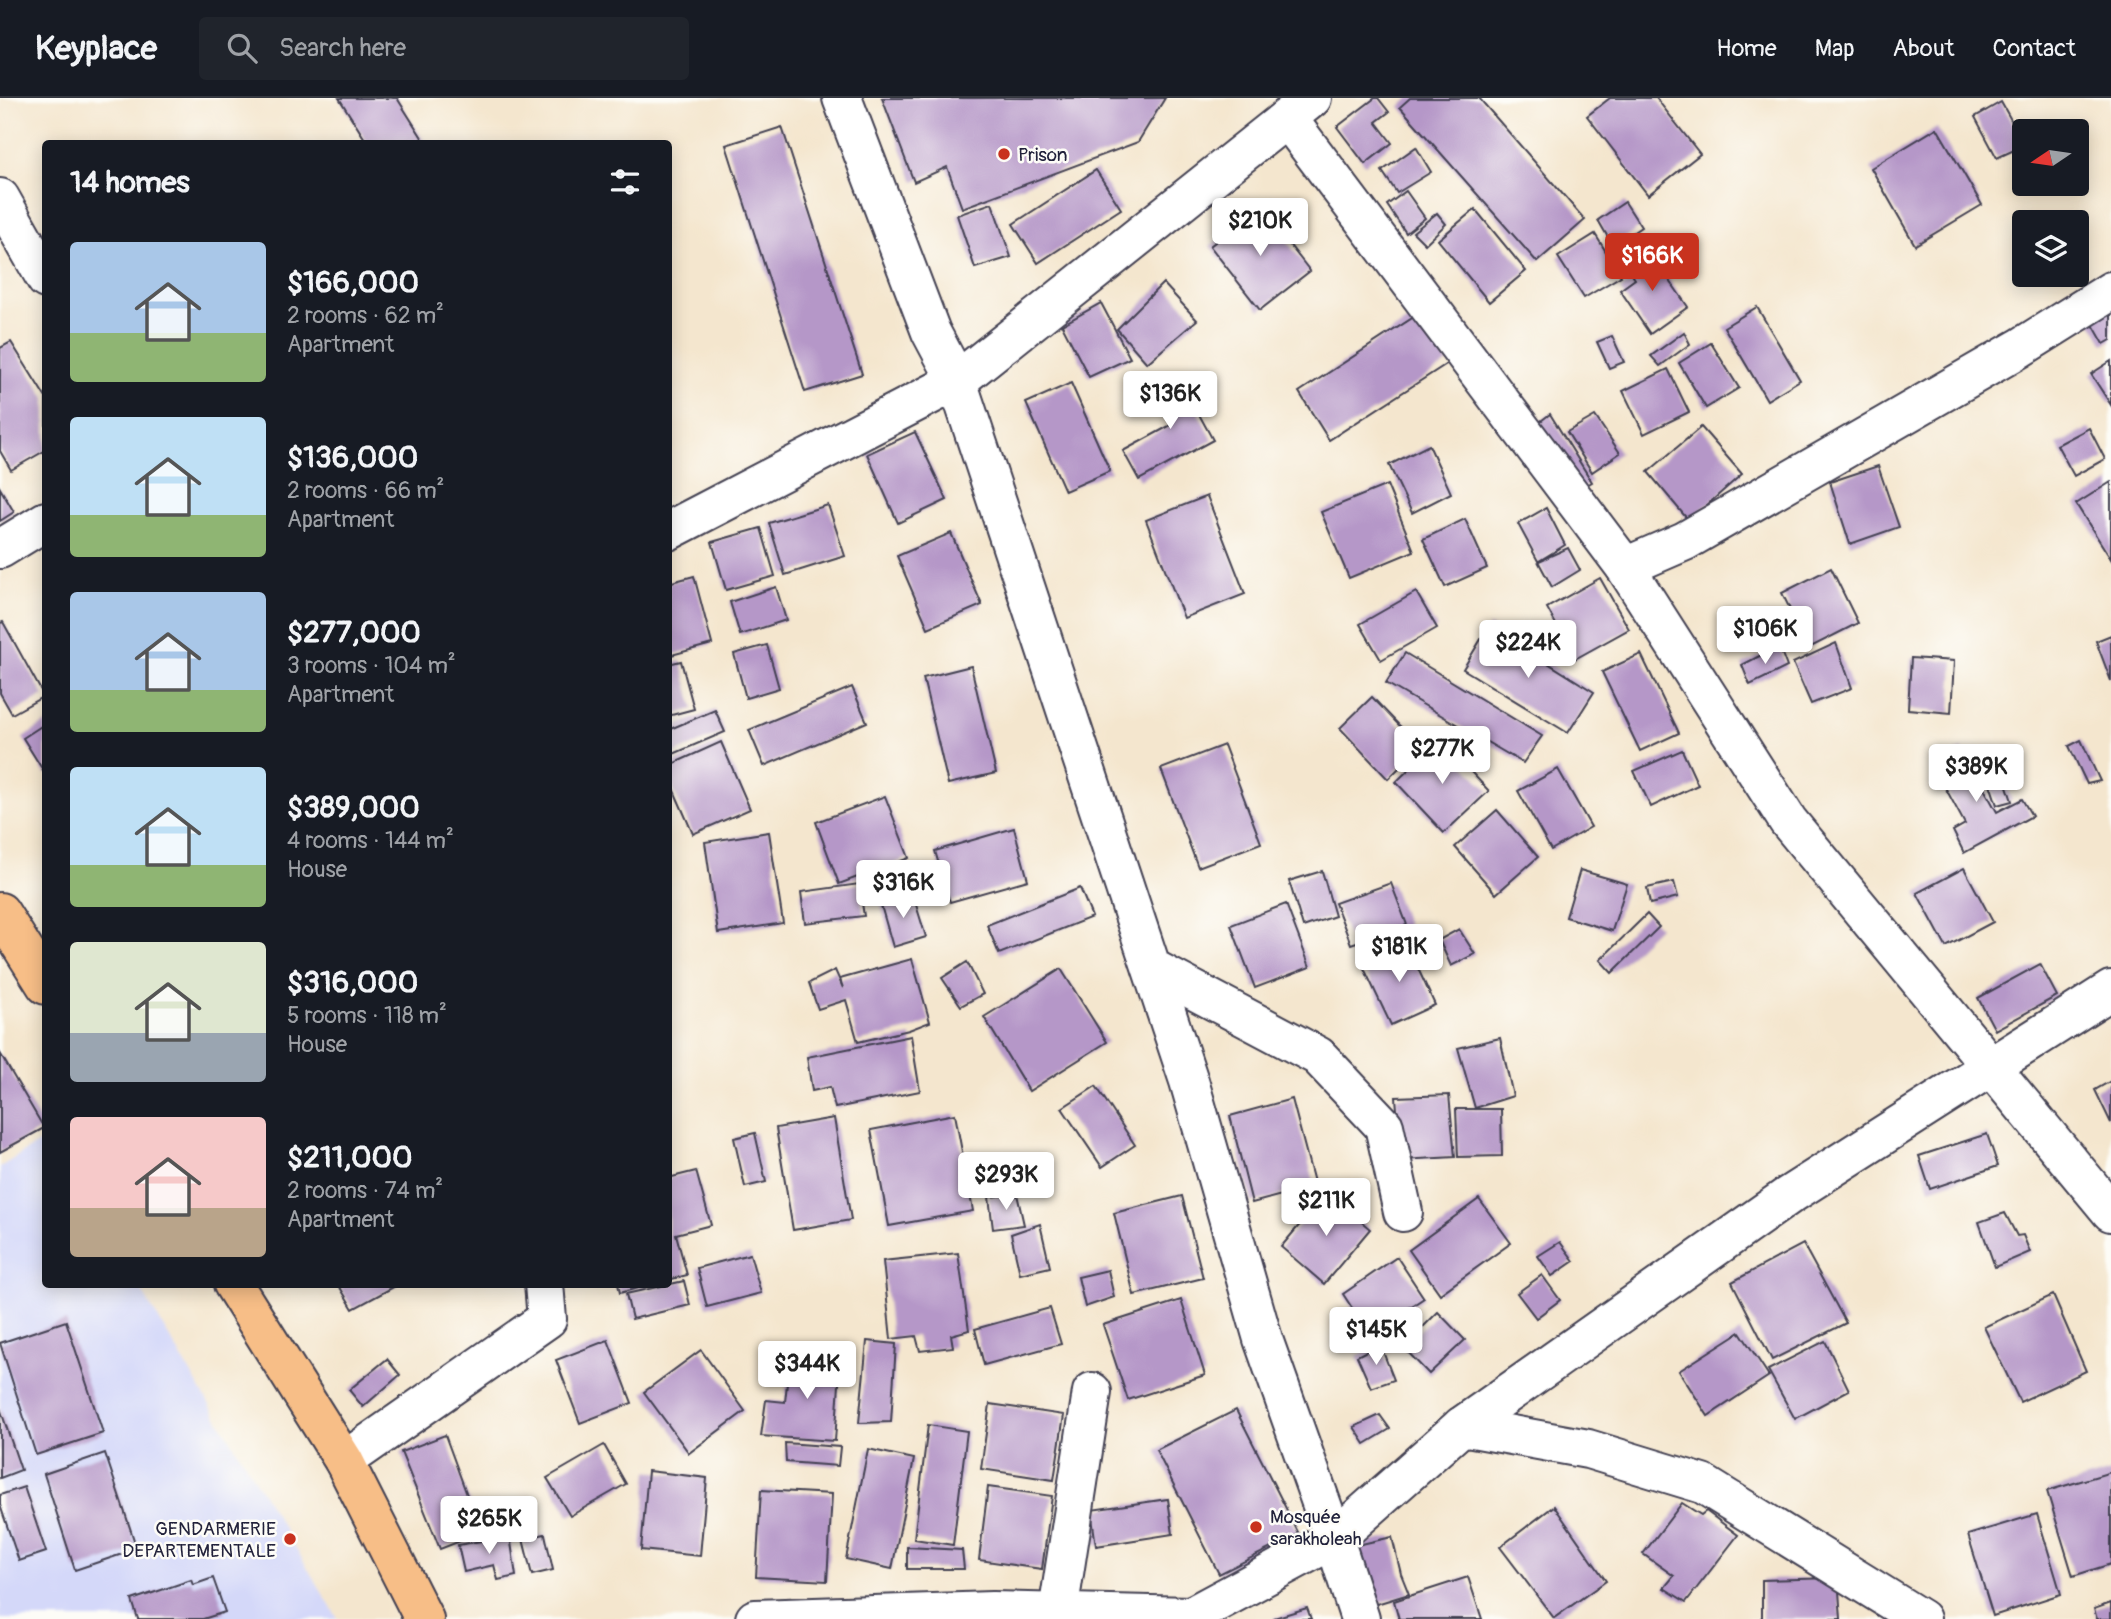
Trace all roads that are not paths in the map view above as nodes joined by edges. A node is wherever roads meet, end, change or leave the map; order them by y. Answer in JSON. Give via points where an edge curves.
{"nodes":[{"id":1,"x":842,"y":98,"type":"edge"},
{"id":2,"x":1300,"y":108,"type":"edge"},
{"id":3,"x":0,"y":198,"type":"edge"},
{"id":4,"x":42,"y":272,"type":"edge"},
{"id":5,"x":2111,"y":291,"type":"edge"},
{"id":6,"x":957,"y":381,"type":"junction"},
{"id":7,"x":42,"y":523,"type":"edge"},
{"id":8,"x":672,"y":529,"type":"edge"},
{"id":9,"x":0,"y":549,"type":"edge"},
{"id":10,"x":1625,"y":567,"type":"junction"},
{"id":11,"x":0,"y":912,"type":"edge"},
{"id":12,"x":1152,"y":968,"type":"junction"},
{"id":13,"x":42,"y":979,"type":"edge"},
{"id":14,"x":2111,"y":990,"type":"edge"},
{"id":15,"x":1991,"y":1066,"type":"junction"},
{"id":16,"x":1403,"y":1212,"type":"dead end"},
{"id":17,"x":2111,"y":1212,"type":"edge"},
{"id":18,"x":236,"y":1288,"type":"edge"},
{"id":19,"x":544,"y":1288,"type":"edge"},
{"id":20,"x":1092,"y":1392,"type":"dead end"},
{"id":21,"x":1462,"y":1426,"type":"junction"},
{"id":22,"x":344,"y":1461,"type":"junction"},
{"id":23,"x":1334,"y":1539,"type":"junction"},
{"id":24,"x":1058,"y":1616,"type":"edge"},
{"id":25,"x":424,"y":1619,"type":"edge"},
{"id":26,"x":755,"y":1619,"type":"edge"},
{"id":27,"x":1360,"y":1619,"type":"edge"},
{"id":28,"x":1921,"y":1619,"type":"edge"}],
"edges":[{"from":1,"to":6,"type":"street","via":[[931,332]]},
{"from":2,"to":6,"type":"street"},
{"from":2,"to":10,"type":"street"},
{"from":3,"to":4,"type":"street"},
{"from":5,"to":10,"type":"street","via":[[1685,541]]},
{"from":6,"to":8,"type":"street"},
{"from":6,"to":12,"type":"street"},
{"from":7,"to":9,"type":"street"},
{"from":10,"to":15,"type":"street","via":[[1788,821]]},
{"from":11,"to":13,"type":"main road"},
{"from":12,"to":16,"type":"street","via":[[1318,1056],[1384,1126]]},
{"from":12,"to":23,"type":"street","via":[[1263,1339]]},
{"from":14,"to":15,"type":"street"},
{"from":15,"to":17,"type":"street"},
{"from":15,"to":21,"type":"street","via":[[1788,1196]]},
{"from":18,"to":22,"type":"main road"},
{"from":19,"to":22,"type":"street","via":[[547,1319]]},
{"from":20,"to":24,"type":"street"},
{"from":21,"to":23,"type":"street"},
{"from":21,"to":28,"type":"street","via":[[1588,1449],[1703,1484]]},
{"from":22,"to":25,"type":"main road"},
{"from":23,"to":24,"type":"street","via":[[1191,1616]]},
{"from":23,"to":27,"type":"street"},
{"from":24,"to":26,"type":"street","via":[[992,1611]]}]}
